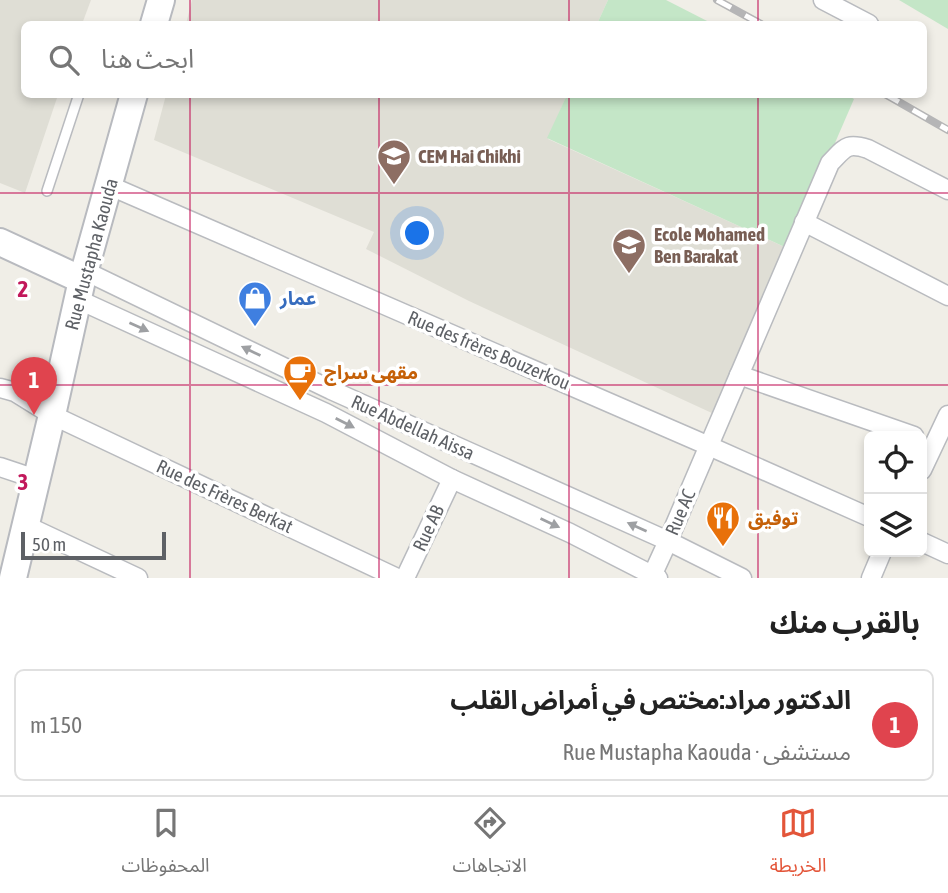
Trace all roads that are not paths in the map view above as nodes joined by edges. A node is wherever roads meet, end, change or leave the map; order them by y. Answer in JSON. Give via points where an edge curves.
{"nodes":[{"id":1,"x":161,"y":0,"type":"edge"},
{"id":2,"x":823,"y":0,"type":"edge"},
{"id":3,"x":155,"y":21,"type":"edge"},
{"id":4,"x":863,"y":21,"type":"edge"},
{"id":5,"x":78,"y":98,"type":"edge"},
{"id":6,"x":133,"y":98,"type":"edge"},
{"id":7,"x":108,"y":185,"type":"junction"},
{"id":8,"x":948,"y":190,"type":"edge"},
{"id":9,"x":47,"y":191,"type":"dead end"},
{"id":10,"x":804,"y":222,"type":"junction"},
{"id":11,"x":0,"y":242,"type":"edge"},
{"id":12,"x":81,"y":283,"type":"junction"},
{"id":13,"x":948,"y":296,"type":"edge"},
{"id":14,"x":739,"y":375,"type":"junction"},
{"id":15,"x":0,"y":388,"type":"edge"},
{"id":16,"x":52,"y":415,"type":"junction"},
{"id":17,"x":948,"y":415,"type":"edge"},
{"id":18,"x":900,"y":431,"type":"edge"},
{"id":19,"x":935,"y":443,"type":"edge"},
{"id":20,"x":709,"y":446,"type":"junction"},
{"id":21,"x":927,"y":460,"type":"edge"},
{"id":22,"x":0,"y":467,"type":"edge"},
{"id":23,"x":452,"y":478,"type":"junction"},
{"id":24,"x":36,"y":479,"type":"junction"},
{"id":25,"x":864,"y":515,"type":"edge"},
{"id":26,"x":25,"y":525,"type":"junction"},
{"id":27,"x":668,"y":541,"type":"junction"},
{"id":28,"x":927,"y":544,"type":"edge"},
{"id":29,"x":948,"y":554,"type":"edge"},
{"id":30,"x":880,"y":557,"type":"edge"},
{"id":31,"x":653,"y":577,"type":"edge"},
{"id":32,"x":13,"y":578,"type":"edge"},
{"id":33,"x":138,"y":578,"type":"edge"},
{"id":34,"x":397,"y":578,"type":"edge"},
{"id":35,"x":405,"y":578,"type":"edge"},
{"id":36,"x":742,"y":578,"type":"edge"},
{"id":37,"x":871,"y":578,"type":"edge"}],
"edges":[{"from":1,"to":3,"type":"main road"},
{"from":2,"to":4,"type":"street"},
{"from":5,"to":9,"type":"lane"},
{"from":6,"to":7,"type":"main road","name":"Rue Mustapha Kaouda"},
{"from":7,"to":12,"type":"main road","name":"Rue Mustapha Kaouda"},
{"from":7,"to":20,"type":"street","name":"Rue des frères Bouzerkou"},
{"from":8,"to":10,"type":"street","name":"Rue AC","via":[[868,149],[846,147],[830,163]]},
{"from":10,"to":13,"type":"street"},
{"from":10,"to":14,"type":"street","name":"Rue AC"},
{"from":11,"to":12,"type":"main road"},
{"from":12,"to":16,"type":"main road","name":"Rue Mustapha Kaouda"},
{"from":12,"to":23,"type":"street","one_way":true},
{"from":27,"to":12,"type":"street","name":"Rue Abdellah Aissa","one_way":true},
{"from":14,"to":18,"type":"street"},
{"from":14,"to":20,"type":"street","name":"Rue AC"},
{"from":15,"to":16,"type":"street","name":"Rue des Frères Berkat"},
{"from":16,"to":24,"type":"main road","name":"Rue Mustapha Kaouda"},
{"from":16,"to":34,"type":"street","name":"Rue des Frères Berkat"},
{"from":17,"to":19,"type":"street"},
{"from":19,"to":21,"type":"street"},
{"from":20,"to":25,"type":"street","name":"Rue des frères Bouzerkou"},
{"from":20,"to":27,"type":"street","name":"Rue AC"},
{"from":22,"to":24,"type":"street"},
{"from":23,"to":31,"type":"street","one_way":true},
{"from":23,"to":35,"type":"street","name":"Rue AB"},
{"from":24,"to":26,"type":"main road","name":"Rue Mustapha Kaouda"},
{"from":26,"to":32,"type":"main road","name":"Rue Mustapha Kaouda"},
{"from":26,"to":33,"type":"street"},
{"from":27,"to":31,"type":"street","name":"Rue AC"},
{"from":27,"to":36,"type":"street","name":"Rue Abdellah Aissa"},
{"from":28,"to":29,"type":"street"},
{"from":30,"to":37,"type":"street"}]}
